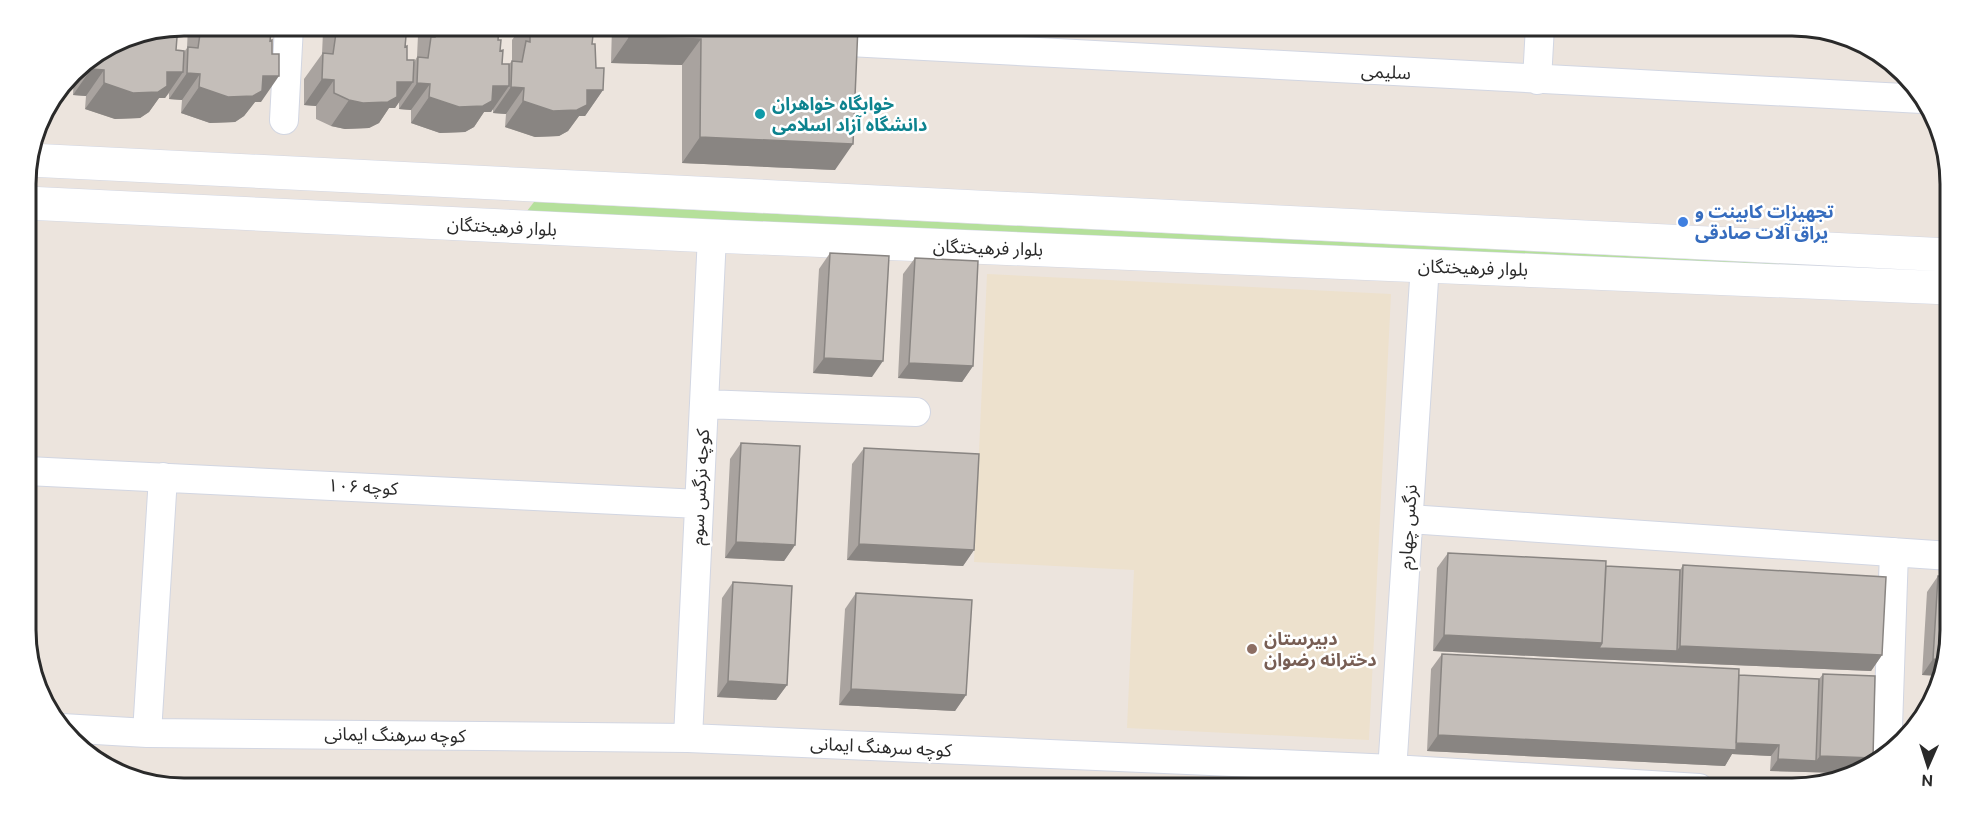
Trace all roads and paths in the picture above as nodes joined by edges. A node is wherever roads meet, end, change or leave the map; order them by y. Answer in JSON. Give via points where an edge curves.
{"nodes":[{"id":1,"x":288,"y":36,"type":"edge"},
{"id":2,"x":1539,"y":36,"type":"edge"},
{"id":3,"x":849,"y":42,"type":"edge"},
{"id":4,"x":1537,"y":80,"type":"junction"},
{"id":5,"x":1912,"y":99,"type":"edge"},
{"id":6,"x":284,"y":120,"type":"dead end"},
{"id":7,"x":38,"y":160,"type":"edge"},
{"id":8,"x":36,"y":203,"type":"edge"},
{"id":9,"x":712,"y":236,"type":"junction"},
{"id":10,"x":1940,"y":255,"type":"edge"},
{"id":11,"x":1425,"y":266,"type":"junction"},
{"id":12,"x":1940,"y":288,"type":"edge"},
{"id":13,"x":704,"y":404,"type":"junction"},
{"id":14,"x":915,"y":412,"type":"dead end"},
{"id":15,"x":36,"y":471,"type":"edge"},
{"id":16,"x":163,"y":477,"type":"junction"},
{"id":17,"x":699,"y":504,"type":"junction"},
{"id":18,"x":1408,"y":519,"type":"junction"},
{"id":19,"x":1894,"y":552,"type":"junction"},
{"id":20,"x":1940,"y":555,"type":"edge"},
{"id":21,"x":75,"y":729,"type":"edge"},
{"id":22,"x":147,"y":733,"type":"junction"},
{"id":23,"x":688,"y":738,"type":"junction"},
{"id":24,"x":1887,"y":743,"type":"edge"},
{"id":25,"x":1375,"y":778,"type":"edge"},
{"id":26,"x":1392,"y":778,"type":"edge"}],
"edges":[{"from":1,"to":6,"type":"street"},
{"from":2,"to":4,"type":"street"},
{"from":3,"to":4,"type":"street","name":"سلیمی"},
{"from":4,"to":5,"type":"street","name":"سلیمی"},
{"from":7,"to":10,"type":"main road","name":"بلوار فرهیختگان"},
{"from":8,"to":9,"type":"main road","name":"بلوار فرهیختگان"},
{"from":9,"to":11,"type":"main road","name":"بلوار فرهیختگان"},
{"from":9,"to":13,"type":"street","name":"کوچه نرگس سوم"},
{"from":11,"to":12,"type":"main road","name":"بلوار فرهیختگان"},
{"from":11,"to":18,"type":"street","name":"نرگس چهارم"},
{"from":13,"to":14,"type":"street"},
{"from":13,"to":17,"type":"street","name":"کوچه نرگس سوم"},
{"from":15,"to":16,"type":"street","name":"کوچه ۱۰۶"},
{"from":16,"to":17,"type":"street","name":"کوچه ۱۰۶"},
{"from":16,"to":22,"type":"street"},
{"from":17,"to":23,"type":"street","name":"کوچه نرگس سوم"},
{"from":18,"to":19,"type":"street"},
{"from":18,"to":26,"type":"street","name":"نرگس چهارم"},
{"from":19,"to":20,"type":"street"},
{"from":19,"to":24,"type":"street"},
{"from":21,"to":22,"type":"street","name":"کوچه سرهنگ ایمانی"},
{"from":22,"to":23,"type":"street","name":"کوچه سرهنگ ایمانی"},
{"from":23,"to":25,"type":"street","name":"کوچه سرهنگ ایمانی"}]}
